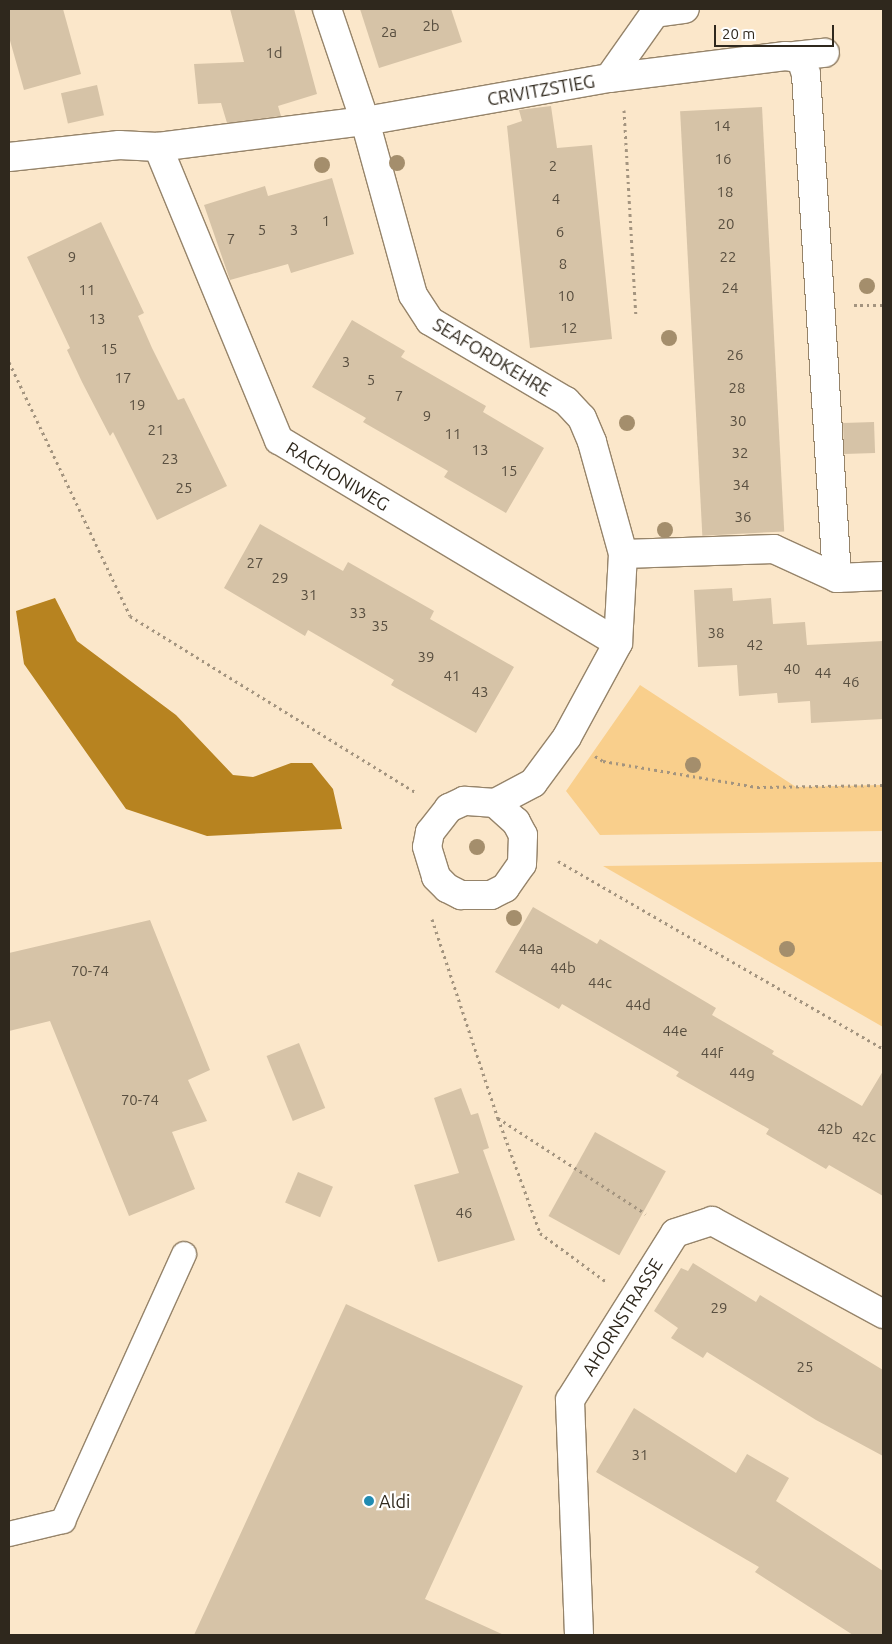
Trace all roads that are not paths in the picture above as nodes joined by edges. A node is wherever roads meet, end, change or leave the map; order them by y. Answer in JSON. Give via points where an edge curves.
{"nodes":[{"id":1,"x":327,"y":9,"type":"edge"},
{"id":2,"x":685,"y":9,"type":"edge"},
{"id":3,"x":825,"y":53,"type":"dead end"},
{"id":4,"x":794,"y":56,"type":"junction"},
{"id":5,"x":616,"y":78,"type":"junction"},
{"id":6,"x":365,"y":121,"type":"junction"},
{"id":7,"x":158,"y":147,"type":"junction"},
{"id":8,"x":9,"y":157,"type":"edge"},
{"id":9,"x":623,"y":554,"type":"junction"},
{"id":10,"x":883,"y":576,"type":"edge"},
{"id":11,"x":837,"y":578,"type":"junction"},
{"id":12,"x":618,"y":642,"type":"junction"},
{"id":13,"x":495,"y":803,"type":"junction"},
{"id":14,"x":184,"y":1254,"type":"dead end"},
{"id":15,"x":883,"y":1314,"type":"edge"},
{"id":16,"x":9,"y":1534,"type":"edge"},
{"id":17,"x":579,"y":1635,"type":"edge"}],
"edges":[{"from":1,"to":6,"type":"street","name":"SEAFORDKEHRE"},
{"from":2,"to":5,"type":"street","name":"CRIVITZSTIEG","via":[[656,13]]},
{"from":3,"to":4,"type":"street"},
{"from":4,"to":5,"type":"street"},
{"from":4,"to":11,"type":"street","via":[[805,64],[806,74]]},
{"from":5,"to":6,"type":"street","name":"CRIVITZSTIEG"},
{"from":6,"to":7,"type":"street"},
{"from":6,"to":9,"type":"street","name":"SEAFORDKEHRE","via":[[413,295],[430,321],[566,401],[582,418],[592,442]]},
{"from":7,"to":8,"type":"street","via":[[119,145]]},
{"from":7,"to":12,"type":"street","name":"RACHONIWEG","via":[[279,440]]},
{"from":9,"to":11,"type":"street","via":[[774,549]]},
{"from":9,"to":12,"type":"street","name":"SEAFORDKEHRE"},
{"from":10,"to":11,"type":"street"},
{"from":12,"to":13,"type":"street","name":"SEAFORDKEHRE","via":[[567,737],[533,783]]},
{"from":13,"to":13,"type":"street","via":[[464,801],[450,808],[438,819],[427,847],[436,877],[461,895],[492,895],[515,877],[524,850],[516,822]]},
{"from":14,"to":16,"type":"lane","via":[[63,1521]]},
{"from":15,"to":17,"type":"street","name":"AHORNSTRASSE","via":[[712,1221],[675,1233],[570,1400]]}]}
